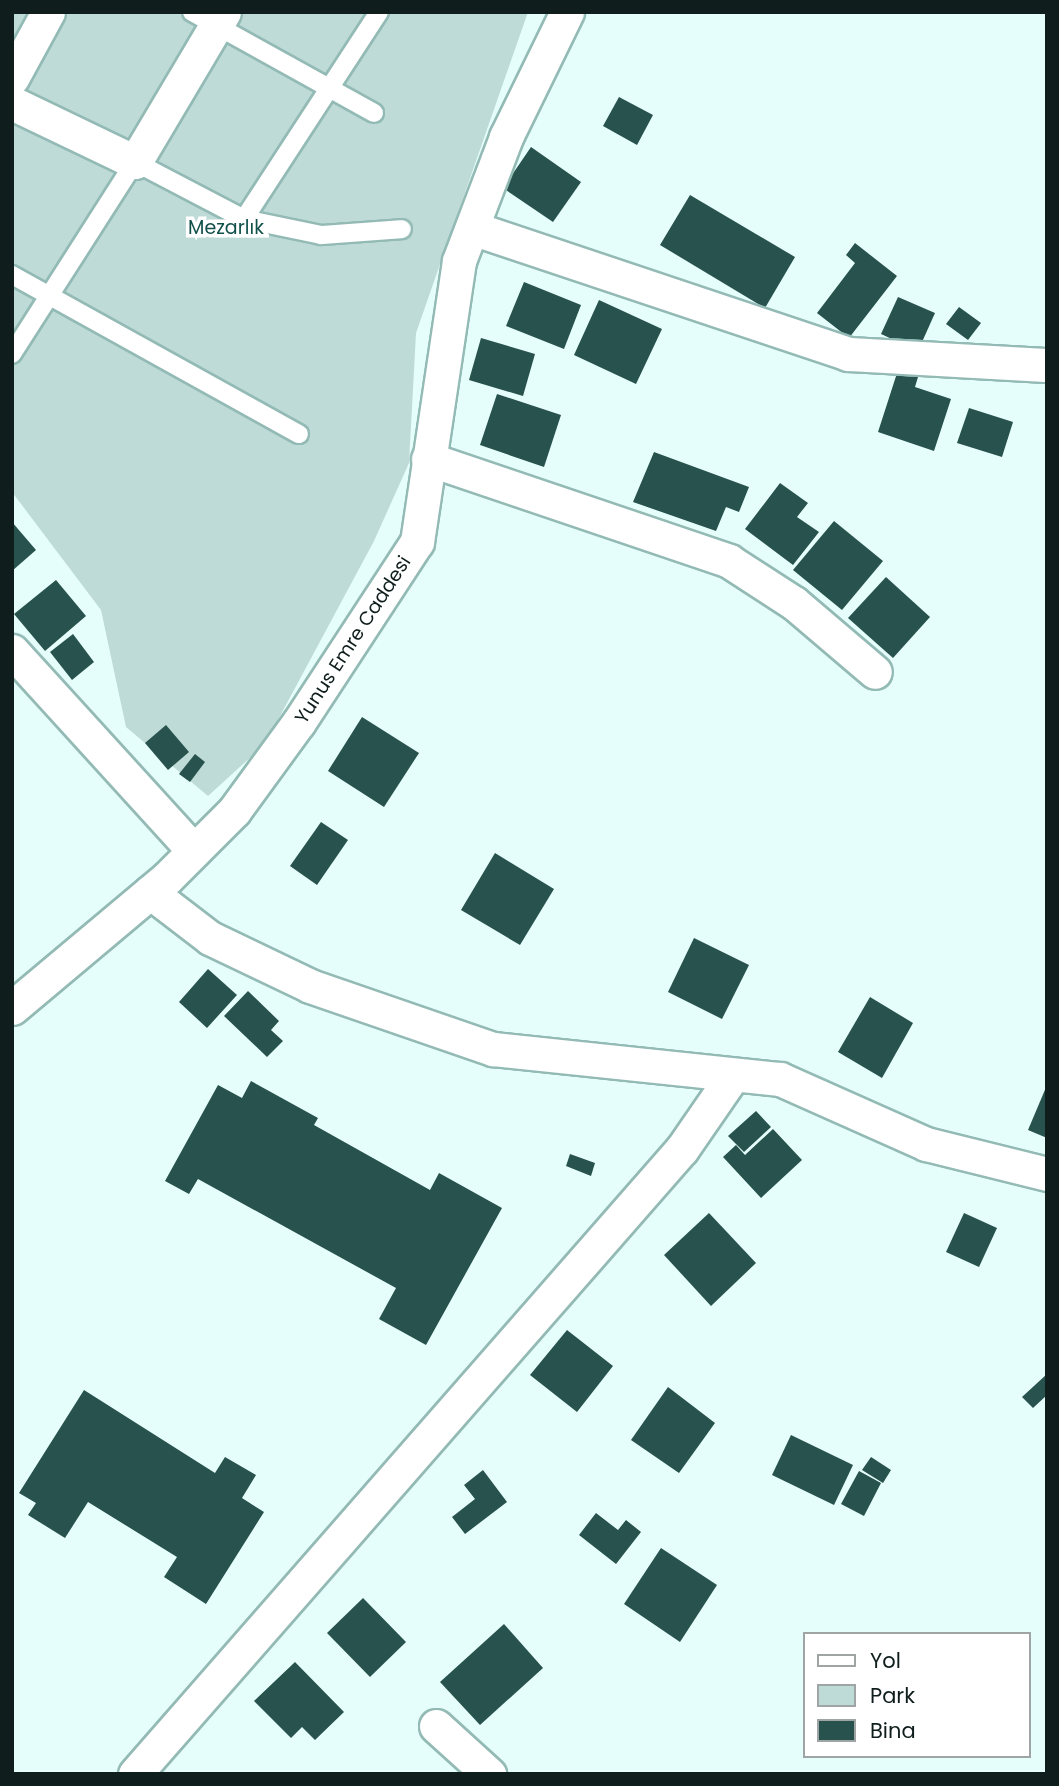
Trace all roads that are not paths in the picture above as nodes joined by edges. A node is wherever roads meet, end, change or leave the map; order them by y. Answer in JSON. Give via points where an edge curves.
{"nodes":[{"id":1,"x":48,"y":12,"type":"edge"},
{"id":2,"x":379,"y":12,"type":"edge"},
{"id":3,"x":567,"y":12,"type":"edge"},
{"id":4,"x":211,"y":17,"type":"edge"},
{"id":5,"x":12,"y":78,"type":"edge"},
{"id":6,"x":330,"y":88,"type":"junction"},
{"id":7,"x":12,"y":103,"type":"edge"},
{"id":8,"x":374,"y":113,"type":"dead end"},
{"id":9,"x":135,"y":162,"type":"junction"},
{"id":10,"x":244,"y":219,"type":"junction"},
{"id":11,"x":472,"y":228,"type":"junction"},
{"id":12,"x":402,"y":229,"type":"dead end"},
{"id":13,"x":12,"y":275,"type":"edge"},
{"id":14,"x":49,"y":297,"type":"junction"},
{"id":15,"x":12,"y":355,"type":"edge"},
{"id":16,"x":1047,"y":365,"type":"edge"},
{"id":17,"x":299,"y":434,"type":"dead end"},
{"id":18,"x":428,"y":459,"type":"junction"},
{"id":19,"x":12,"y":651,"type":"edge"},
{"id":20,"x":875,"y":672,"type":"dead end"},
{"id":21,"x":194,"y":851,"type":"junction"},
{"id":22,"x":150,"y":892,"type":"junction"},
{"id":23,"x":12,"y":1008,"type":"edge"},
{"id":24,"x":733,"y":1075,"type":"junction"},
{"id":25,"x":1047,"y":1174,"type":"edge"},
{"id":26,"x":436,"y":1726,"type":"dead end"},
{"id":27,"x":135,"y":1774,"type":"edge"},
{"id":28,"x":489,"y":1774,"type":"edge"}],
"edges":[{"from":1,"to":5,"type":"street"},
{"from":2,"to":6,"type":"lane"},
{"from":3,"to":11,"type":"street","name":"Yunus Emre Caddesi","via":[[506,137]]},
{"from":4,"to":6,"type":"lane"},
{"from":4,"to":9,"type":"street"},
{"from":6,"to":8,"type":"lane"},
{"from":6,"to":10,"type":"lane"},
{"from":7,"to":9,"type":"street"},
{"from":9,"to":10,"type":"lane"},
{"from":9,"to":14,"type":"lane"},
{"from":10,"to":12,"type":"lane","via":[[321,236]]},
{"from":11,"to":16,"type":"street","via":[[848,354]]},
{"from":11,"to":18,"type":"street","name":"Yunus Emre Caddesi","via":[[458,261]]},
{"from":13,"to":14,"type":"lane"},
{"from":14,"to":15,"type":"lane"},
{"from":14,"to":17,"type":"lane"},
{"from":18,"to":20,"type":"street","via":[[729,561],[794,603]]},
{"from":18,"to":21,"type":"street","name":"Yunus Emre Caddesi","via":[[417,542],[299,722],[234,811]]},
{"from":19,"to":21,"type":"street"},
{"from":21,"to":22,"type":"street","name":"Yunus Emre Caddesi"},
{"from":22,"to":23,"type":"street","name":"Yunus Emre Caddesi"},
{"from":22,"to":24,"type":"street","via":[[210,938],[310,986],[493,1049]]},
{"from":24,"to":25,"type":"street","via":[[780,1079],[926,1144]]},
{"from":24,"to":27,"type":"street","via":[[682,1149]]},
{"from":26,"to":28,"type":"street"}]}
